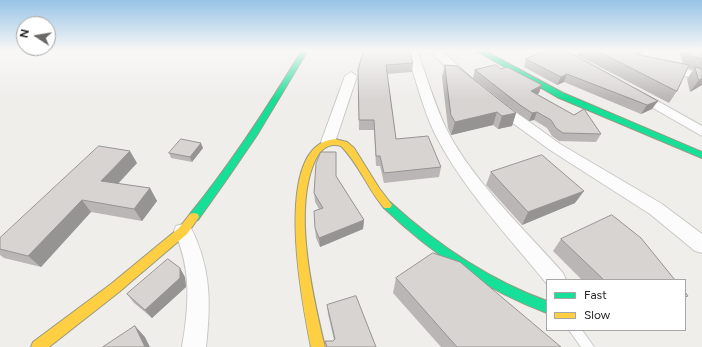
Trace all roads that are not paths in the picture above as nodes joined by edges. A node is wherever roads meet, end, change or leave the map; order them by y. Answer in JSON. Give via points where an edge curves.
{"nodes":[{"id":1,"x":295,"y":66,"type":"edge"},
{"id":2,"x":417,"y":66,"type":"edge"},
{"id":3,"x":452,"y":66,"type":"edge"},
{"id":4,"x":504,"y":66,"type":"edge"},
{"id":5,"x":662,"y":66,"type":"edge"},
{"id":6,"x":351,"y":76,"type":"dead end"},
{"id":7,"x":702,"y":77,"type":"edge"},
{"id":8,"x":625,"y":87,"type":"edge"},
{"id":9,"x":702,"y":132,"type":"edge"},
{"id":10,"x":328,"y":142,"type":"junction"},
{"id":11,"x":702,"y":155,"type":"edge"},
{"id":12,"x":183,"y":231,"type":"junction"},
{"id":13,"x":702,"y":245,"type":"edge"},
{"id":14,"x":555,"y":279,"type":"edge"},
{"id":15,"x":546,"y":307,"type":"edge"},
{"id":16,"x":576,"y":331,"type":"edge"},
{"id":17,"x":38,"y":347,"type":"edge"},
{"id":18,"x":194,"y":347,"type":"edge"},
{"id":19,"x":318,"y":347,"type":"edge"},
{"id":20,"x":588,"y":347,"type":"edge"}],
"edges":[{"from":1,"to":12,"type":"street","via":[[220,186]]},
{"from":2,"to":14,"type":"street","via":[[441,132],[458,162]]},
{"from":3,"to":13,"type":"street","via":[[533,132],[656,209]]},
{"from":4,"to":11,"type":"street","via":[[612,119]]},
{"from":5,"to":7,"type":"street"},
{"from":6,"to":10,"type":"street"},
{"from":8,"to":9,"type":"street"},
{"from":10,"to":15,"type":"street","via":[[345,145],[352,151],[381,201],[426,238],[518,295]]},
{"from":10,"to":19,"type":"street","via":[[320,146],[308,163],[302,182],[300,211],[305,274]]},
{"from":12,"to":17,"type":"street","via":[[115,288]]},
{"from":12,"to":18,"type":"street","via":[[195,262],[199,313]]},
{"from":16,"to":20,"type":"lane"}]}
